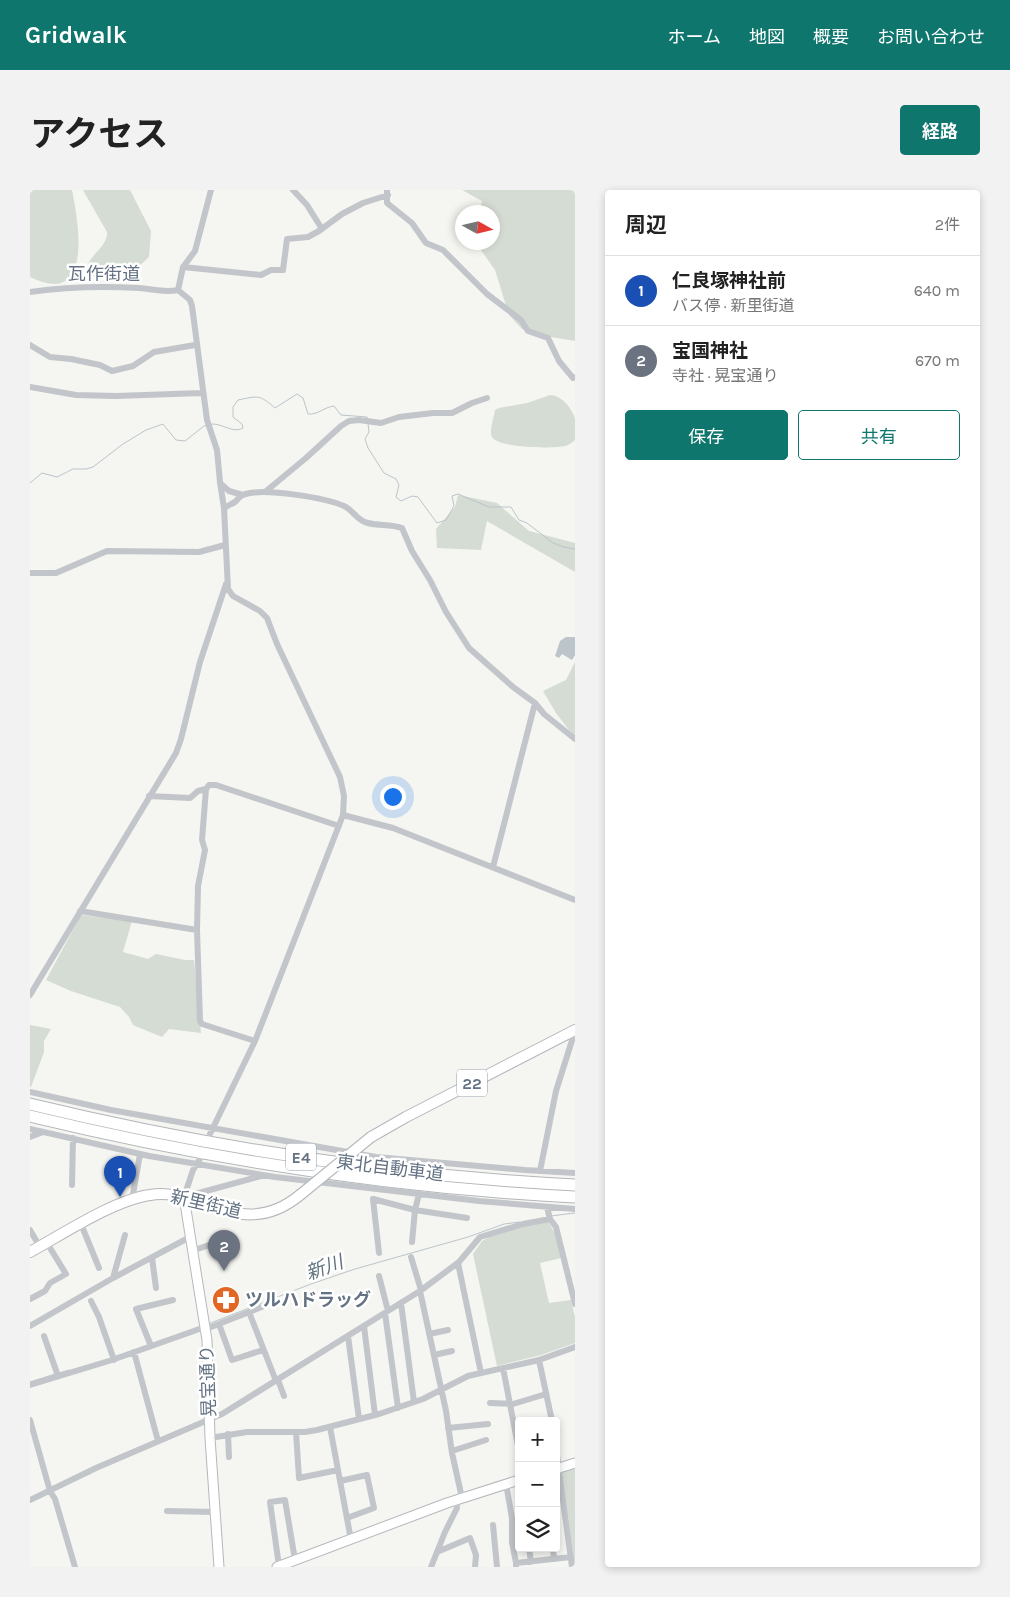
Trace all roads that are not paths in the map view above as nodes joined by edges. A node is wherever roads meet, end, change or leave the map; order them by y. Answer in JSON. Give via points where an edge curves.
{"nodes":[{"id":1,"x":211,"y":190,"type":"edge"},
{"id":2,"x":293,"y":190,"type":"edge"},
{"id":3,"x":387,"y":192,"type":"edge"},
{"id":4,"x":322,"y":229,"type":"junction"},
{"id":5,"x":183,"y":267,"type":"junction"},
{"id":6,"x":178,"y":290,"type":"junction"},
{"id":7,"x":30,"y":292,"type":"edge"},
{"id":8,"x":196,"y":344,"type":"junction"},
{"id":9,"x":30,"y":345,"type":"edge"},
{"id":10,"x":575,"y":377,"type":"edge"},
{"id":11,"x":30,"y":387,"type":"edge"},
{"id":12,"x":202,"y":392,"type":"junction"},
{"id":13,"x":487,"y":398,"type":"dead end"},
{"id":14,"x":220,"y":482,"type":"junction"},
{"id":15,"x":265,"y":492,"type":"junction"},
{"id":16,"x":243,"y":495,"type":"junction"},
{"id":17,"x":224,"y":508,"type":"junction"},
{"id":18,"x":226,"y":545,"type":"junction"},
{"id":19,"x":30,"y":573,"type":"edge"},
{"id":20,"x":227,"y":583,"type":"junction"},
{"id":21,"x":535,"y":703,"type":"junction"},
{"id":22,"x":575,"y":739,"type":"edge"},
{"id":23,"x":206,"y":789,"type":"junction"},
{"id":24,"x":149,"y":796,"type":"junction"},
{"id":25,"x":343,"y":815,"type":"junction"},
{"id":26,"x":339,"y":826,"type":"junction"},
{"id":27,"x":493,"y":868,"type":"junction"},
{"id":28,"x":575,"y":900,"type":"edge"},
{"id":29,"x":80,"y":911,"type":"junction"},
{"id":30,"x":197,"y":930,"type":"junction"},
{"id":31,"x":30,"y":995,"type":"edge"},
{"id":32,"x":575,"y":1030,"type":"edge"},
{"id":33,"x":255,"y":1041,"type":"junction"},
{"id":34,"x":30,"y":1092,"type":"edge"},
{"id":35,"x":30,"y":1104,"type":"edge"},
{"id":36,"x":30,"y":1116,"type":"edge"},
{"id":37,"x":30,"y":1129,"type":"edge"},
{"id":38,"x":212,"y":1131,"type":"junction"},
{"id":39,"x":43,"y":1132,"type":"junction"},
{"id":40,"x":30,"y":1136,"type":"edge"},
{"id":41,"x":73,"y":1138,"type":"junction"},
{"id":42,"x":140,"y":1154,"type":"junction"},
{"id":43,"x":198,"y":1162,"type":"junction"},
{"id":44,"x":540,"y":1171,"type":"junction"},
{"id":45,"x":575,"y":1173,"type":"edge"},
{"id":46,"x":265,"y":1175,"type":"junction"},
{"id":47,"x":72,"y":1184,"type":"dead end"},
{"id":48,"x":575,"y":1185,"type":"edge"},
{"id":49,"x":418,"y":1194,"type":"junction"},
{"id":50,"x":184,"y":1197,"type":"junction"},
{"id":51,"x":575,"y":1197,"type":"edge"},
{"id":52,"x":132,"y":1200,"type":"junction"},
{"id":53,"x":575,"y":1209,"type":"edge"},
{"id":54,"x":415,"y":1210,"type":"junction"},
{"id":55,"x":548,"y":1213,"type":"junction"},
{"id":56,"x":466,"y":1218,"type":"dead end"},
{"id":57,"x":81,"y":1224,"type":"junction"},
{"id":58,"x":30,"y":1230,"type":"edge"},
{"id":59,"x":125,"y":1235,"type":"dead end"},
{"id":60,"x":190,"y":1237,"type":"junction"},
{"id":61,"x":229,"y":1241,"type":"dead end"},
{"id":62,"x":412,"y":1242,"type":"dead end"},
{"id":63,"x":44,"y":1245,"type":"junction"},
{"id":64,"x":192,"y":1251,"type":"junction"},
{"id":65,"x":30,"y":1252,"type":"edge"},
{"id":66,"x":379,"y":1253,"type":"dead end"},
{"id":67,"x":412,"y":1256,"type":"dead end"},
{"id":68,"x":152,"y":1258,"type":"junction"},
{"id":69,"x":458,"y":1264,"type":"junction"},
{"id":70,"x":99,"y":1268,"type":"dead end"},
{"id":71,"x":379,"y":1276,"type":"dead end"},
{"id":72,"x":113,"y":1278,"type":"junction"},
{"id":73,"x":156,"y":1288,"type":"dead end"},
{"id":74,"x":421,"y":1291,"type":"junction"},
{"id":75,"x":30,"y":1299,"type":"edge"},
{"id":76,"x":173,"y":1300,"type":"dead end"},
{"id":77,"x":91,"y":1301,"type":"dead end"},
{"id":78,"x":401,"y":1303,"type":"junction"},
{"id":79,"x":575,"y":1304,"type":"edge"},
{"id":80,"x":264,"y":1306,"type":"dead end"},
{"id":81,"x":249,"y":1312,"type":"junction"},
{"id":82,"x":387,"y":1312,"type":"junction"},
{"id":83,"x":219,"y":1324,"type":"junction"},
{"id":84,"x":30,"y":1326,"type":"edge"},
{"id":85,"x":364,"y":1326,"type":"junction"},
{"id":86,"x":206,"y":1328,"type":"junction"},
{"id":87,"x":448,"y":1330,"type":"dead end"},
{"id":88,"x":429,"y":1334,"type":"junction"},
{"id":89,"x":44,"y":1336,"type":"dead end"},
{"id":90,"x":348,"y":1336,"type":"junction"},
{"id":91,"x":151,"y":1346,"type":"junction"},
{"id":92,"x":575,"y":1347,"type":"edge"},
{"id":93,"x":263,"y":1350,"type":"junction"},
{"id":94,"x":452,"y":1351,"type":"dead end"},
{"id":95,"x":134,"y":1352,"type":"junction"},
{"id":96,"x":434,"y":1355,"type":"junction"},
{"id":97,"x":114,"y":1360,"type":"junction"},
{"id":98,"x":539,"y":1360,"type":"junction"},
{"id":99,"x":503,"y":1368,"type":"junction"},
{"id":100,"x":481,"y":1373,"type":"junction"},
{"id":101,"x":58,"y":1376,"type":"junction"},
{"id":102,"x":277,"y":1380,"type":"junction"},
{"id":103,"x":30,"y":1385,"type":"edge"},
{"id":104,"x":441,"y":1390,"type":"junction"},
{"id":105,"x":546,"y":1394,"type":"junction"},
{"id":106,"x":284,"y":1396,"type":"dead end"},
{"id":107,"x":414,"y":1402,"type":"junction"},
{"id":108,"x":490,"y":1403,"type":"dead end"},
{"id":109,"x":510,"y":1404,"type":"junction"},
{"id":110,"x":398,"y":1408,"type":"junction"},
{"id":111,"x":375,"y":1415,"type":"junction"},
{"id":112,"x":551,"y":1417,"type":"edge"},
{"id":113,"x":359,"y":1419,"type":"junction"},
{"id":114,"x":30,"y":1420,"type":"edge"},
{"id":115,"x":209,"y":1420,"type":"junction"},
{"id":116,"x":488,"y":1424,"type":"dead end"},
{"id":117,"x":330,"y":1426,"type":"junction"},
{"id":118,"x":448,"y":1428,"type":"junction"},
{"id":119,"x":515,"y":1430,"type":"edge"},
{"id":120,"x":296,"y":1432,"type":"junction"},
{"id":121,"x":228,"y":1434,"type":"junction"},
{"id":122,"x":210,"y":1438,"type":"junction"},
{"id":123,"x":486,"y":1440,"type":"dead end"},
{"id":124,"x":158,"y":1442,"type":"junction"},
{"id":125,"x":452,"y":1451,"type":"junction"},
{"id":126,"x":229,"y":1457,"type":"dead end"},
{"id":127,"x":575,"y":1463,"type":"edge"},
{"id":128,"x":560,"y":1467,"type":"edge"},
{"id":129,"x":338,"y":1470,"type":"junction"},
{"id":130,"x":340,"y":1481,"type":"junction"},
{"id":131,"x":515,"y":1481,"type":"edge"},
{"id":132,"x":560,"y":1483,"type":"edge"},
{"id":133,"x":506,"y":1484,"type":"junction"},
{"id":134,"x":50,"y":1490,"type":"junction"},
{"id":135,"x":459,"y":1499,"type":"junction"},
{"id":136,"x":30,"y":1500,"type":"edge"},
{"id":137,"x":167,"y":1511,"type":"dead end"},
{"id":138,"x":215,"y":1512,"type":"junction"},
{"id":139,"x":347,"y":1518,"type":"junction"},
{"id":140,"x":493,"y":1525,"type":"dead end"},
{"id":141,"x":351,"y":1540,"type":"junction"},
{"id":142,"x":437,"y":1552,"type":"junction"},
{"id":143,"x":529,"y":1552,"type":"edge"},
{"id":144,"x":553,"y":1552,"type":"edge"},
{"id":145,"x":570,"y":1557,"type":"junction"},
{"id":146,"x":554,"y":1559,"type":"junction"},
{"id":147,"x":295,"y":1560,"type":"junction"},
{"id":148,"x":530,"y":1562,"type":"junction"},
{"id":149,"x":516,"y":1565,"type":"edge"},
{"id":150,"x":278,"y":1566,"type":"edge"},
{"id":151,"x":75,"y":1567,"type":"edge"},
{"id":152,"x":219,"y":1567,"type":"edge"},
{"id":153,"x":431,"y":1567,"type":"edge"},
{"id":154,"x":475,"y":1567,"type":"edge"},
{"id":155,"x":497,"y":1567,"type":"edge"},
{"id":156,"x":572,"y":1567,"type":"edge"}],
"edges":[{"from":1,"to":5,"type":"street","via":[[196,251]]},
{"from":2,"to":4,"type":"street","via":[[307,204]]},
{"from":3,"to":4,"type":"street","via":[[342,214]]},
{"from":3,"to":10,"type":"street","via":[[387,203],[412,223],[426,243],[443,250],[487,294],[521,320],[528,331],[548,338],[559,361]]},
{"from":4,"to":5,"type":"street","via":[[308,237],[287,239],[283,270],[271,270],[261,275]]},
{"from":5,"to":6,"type":"street"},
{"from":6,"to":7,"type":"street","name":"瓦作街道","via":[[104,287]]},
{"from":6,"to":8,"type":"street","via":[[190,300]]},
{"from":8,"to":9,"type":"street","via":[[154,352],[133,366],[112,371],[100,365],[50,357]]},
{"from":8,"to":12,"type":"street"},
{"from":11,"to":12,"type":"street","via":[[76,395]]},
{"from":12,"to":14,"type":"street","via":[[217,450]]},
{"from":13,"to":15,"type":"street","via":[[452,413],[399,417],[380,423],[349,421]]},
{"from":14,"to":16,"type":"street","via":[[229,491]]},
{"from":14,"to":17,"type":"street"},
{"from":15,"to":16,"type":"street"},
{"from":15,"to":21,"type":"street","via":[[327,500],[346,507],[368,523],[402,528],[446,612],[469,648]]},
{"from":16,"to":17,"type":"street"},
{"from":17,"to":18,"type":"street"},
{"from":18,"to":19,"type":"street","via":[[199,552],[107,551],[56,573]]},
{"from":18,"to":20,"type":"street"},
{"from":20,"to":24,"type":"street","via":[[200,662],[176,753]]},
{"from":20,"to":25,"type":"street","via":[[229,593],[267,618],[340,777]]},
{"from":21,"to":22,"type":"street"},
{"from":21,"to":27,"type":"street"},
{"from":23,"to":24,"type":"street","via":[[190,798]]},
{"from":23,"to":26,"type":"street","via":[[209,784],[216,785]]},
{"from":23,"to":30,"type":"street","via":[[202,840],[205,850],[198,886]]},
{"from":24,"to":29,"type":"street"},
{"from":25,"to":26,"type":"street"},
{"from":25,"to":27,"type":"street","via":[[393,828]]},
{"from":26,"to":33,"type":"street"},
{"from":27,"to":28,"type":"street"},
{"from":29,"to":30,"type":"street"},
{"from":29,"to":31,"type":"street"},
{"from":30,"to":33,"type":"street","via":[[200,1021]]},
{"from":32,"to":44,"type":"street","via":[[556,1091]]},
{"from":32,"to":50,"type":"main road","name":"新里街道","number":"22","bridge":true,"via":[[370,1137],[280,1210],[258,1214],[226,1211]]},
{"from":33,"to":38,"type":"street"},
{"from":34,"to":38,"type":"street"},
{"from":35,"to":48,"type":"highway","name":"東北自動車道","number":"E4","via":[[164,1133],[311,1158],[449,1175]]},
{"from":36,"to":51,"type":"highway","name":"東北自動車道","number":"E4","via":[[189,1150],[317,1171],[448,1187]]},
{"from":37,"to":39,"type":"street"},
{"from":38,"to":44,"type":"street","via":[[376,1156]]},
{"from":39,"to":40,"type":"street"},
{"from":39,"to":41,"type":"street"},
{"from":41,"to":42,"type":"street"},
{"from":41,"to":47,"type":"street"},
{"from":42,"to":43,"type":"street"},
{"from":42,"to":52,"type":"street"},
{"from":43,"to":46,"type":"street"},
{"from":43,"to":50,"type":"street"},
{"from":44,"to":45,"type":"street"},
{"from":46,"to":49,"type":"street"},
{"from":46,"to":50,"type":"street"},
{"from":49,"to":54,"type":"street"},
{"from":49,"to":55,"type":"street"},
{"from":50,"to":52,"type":"main road","name":"新里街道","number":"22","via":[[158,1194]]},
{"from":50,"to":60,"type":"street","name":"晃宝通り"},
{"from":52,"to":57,"type":"main road","name":"新里街道","number":"22"},
{"from":53,"to":55,"type":"street"},
{"from":54,"to":56,"type":"street"},
{"from":54,"to":62,"type":"street"},
{"from":54,"to":66,"type":"street","via":[[373,1199]]},
{"from":55,"to":69,"type":"street","via":[[480,1238]]},
{"from":55,"to":79,"type":"street","via":[[556,1227]]},
{"from":57,"to":63,"type":"main road","name":"新里街道","number":"22"},
{"from":57,"to":70,"type":"street"},
{"from":58,"to":63,"type":"street"},
{"from":59,"to":72,"type":"street"},
{"from":60,"to":64,"type":"street","name":"晃宝通り"},
{"from":60,"to":68,"type":"street"},
{"from":61,"to":64,"type":"street"},
{"from":63,"to":65,"type":"main road","name":"新里街道","number":"22"},
{"from":63,"to":75,"type":"street","via":[[66,1274]]},
{"from":64,"to":86,"type":"street","name":"晃宝通り"},
{"from":67,"to":74,"type":"street"},
{"from":68,"to":72,"type":"street"},
{"from":68,"to":73,"type":"street"},
{"from":69,"to":74,"type":"street"},
{"from":69,"to":100,"type":"street"},
{"from":71,"to":82,"type":"street"},
{"from":72,"to":84,"type":"street"},
{"from":74,"to":78,"type":"street"},
{"from":74,"to":88,"type":"street"},
{"from":76,"to":91,"type":"street","via":[[136,1309]]},
{"from":77,"to":97,"type":"street"},
{"from":78,"to":82,"type":"street"},
{"from":78,"to":107,"type":"street"},
{"from":80,"to":81,"type":"street"},
{"from":81,"to":83,"type":"street"},
{"from":81,"to":93,"type":"street"},
{"from":82,"to":85,"type":"street"},
{"from":82,"to":110,"type":"street"},
{"from":83,"to":86,"type":"street"},
{"from":83,"to":93,"type":"street","via":[[232,1360]]},
{"from":85,"to":90,"type":"street"},
{"from":85,"to":111,"type":"street"},
{"from":86,"to":91,"type":"street"},
{"from":86,"to":115,"type":"street","name":"晃宝通り"},
{"from":87,"to":88,"type":"street"},
{"from":88,"to":96,"type":"street"},
{"from":89,"to":101,"type":"street"},
{"from":90,"to":102,"type":"street"},
{"from":90,"to":113,"type":"street"},
{"from":91,"to":95,"type":"street"},
{"from":92,"to":98,"type":"street"},
{"from":93,"to":102,"type":"street"},
{"from":94,"to":96,"type":"street"},
{"from":95,"to":97,"type":"street"},
{"from":95,"to":124,"type":"street"},
{"from":96,"to":104,"type":"street"},
{"from":97,"to":101,"type":"street"},
{"from":98,"to":99,"type":"street"},
{"from":98,"to":105,"type":"street"},
{"from":99,"to":100,"type":"street"},
{"from":99,"to":109,"type":"street"},
{"from":100,"to":104,"type":"street"},
{"from":101,"to":103,"type":"street"},
{"from":102,"to":106,"type":"street"},
{"from":102,"to":115,"type":"street"},
{"from":104,"to":107,"type":"street"},
{"from":104,"to":118,"type":"street"},
{"from":105,"to":109,"type":"street"},
{"from":105,"to":112,"type":"street"},
{"from":107,"to":110,"type":"street"},
{"from":108,"to":109,"type":"street"},
{"from":109,"to":119,"type":"street"},
{"from":110,"to":111,"type":"street"},
{"from":111,"to":113,"type":"street"},
{"from":113,"to":117,"type":"street"},
{"from":114,"to":134,"type":"street"},
{"from":115,"to":122,"type":"street","name":"晃宝通り"},
{"from":115,"to":124,"type":"street"},
{"from":116,"to":118,"type":"street"},
{"from":117,"to":120,"type":"street"},
{"from":117,"to":129,"type":"street"},
{"from":118,"to":125,"type":"street"},
{"from":120,"to":121,"type":"street"},
{"from":120,"to":129,"type":"street","via":[[299,1478]]},
{"from":121,"to":122,"type":"street"},
{"from":121,"to":126,"type":"street"},
{"from":122,"to":138,"type":"street","name":"晃宝通り"},
{"from":123,"to":125,"type":"street"},
{"from":124,"to":134,"type":"street"},
{"from":125,"to":135,"type":"street"},
{"from":127,"to":128,"type":"street"},
{"from":129,"to":130,"type":"street"},
{"from":130,"to":139,"type":"street"},
{"from":130,"to":139,"type":"street","via":[[367,1475],[374,1508]]},
{"from":131,"to":133,"type":"street"},
{"from":132,"to":145,"type":"street"},
{"from":133,"to":135,"type":"street"},
{"from":133,"to":149,"type":"street"},
{"from":134,"to":136,"type":"street"},
{"from":134,"to":151,"type":"street"},
{"from":135,"to":141,"type":"street"},
{"from":135,"to":142,"type":"street"},
{"from":137,"to":138,"type":"street"},
{"from":138,"to":152,"type":"street","name":"晃宝通り"},
{"from":139,"to":141,"type":"street"},
{"from":140,"to":155,"type":"street"},
{"from":141,"to":147,"type":"street"},
{"from":142,"to":153,"type":"street"},
{"from":142,"to":154,"type":"street","via":[[470,1538],[476,1556]]},
{"from":143,"to":148,"type":"street"},
{"from":144,"to":146,"type":"street"},
{"from":145,"to":146,"type":"street"},
{"from":145,"to":156,"type":"street"},
{"from":146,"to":148,"type":"street"},
{"from":147,"to":150,"type":"street"},
{"from":147,"to":150,"type":"street","via":[[285,1500],[270,1502]]},
{"from":148,"to":149,"type":"street"}]}
